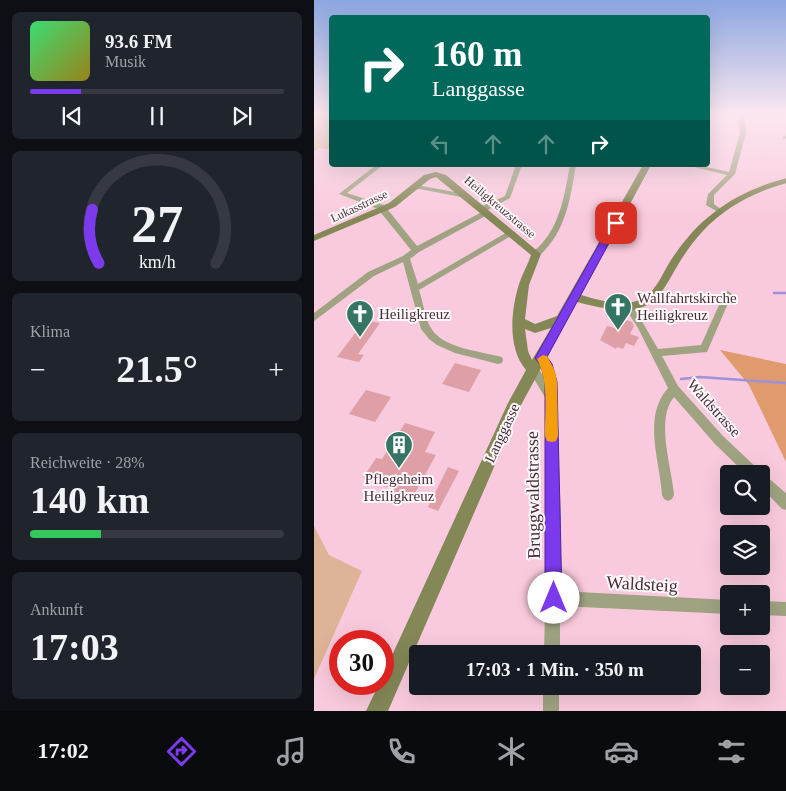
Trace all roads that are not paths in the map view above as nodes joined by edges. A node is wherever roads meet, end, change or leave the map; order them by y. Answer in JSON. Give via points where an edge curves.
{"nodes":[{"id":1,"x":739,"y":148,"type":"edge"},
{"id":2,"x":377,"y":167,"type":"edge"},
{"id":3,"x":518,"y":167,"type":"edge"},
{"id":4,"x":573,"y":167,"type":"edge"},
{"id":5,"x":645,"y":167,"type":"edge"},
{"id":6,"x":699,"y":167,"type":"edge"},
{"id":7,"x":436,"y":169,"type":"joint"},
{"id":8,"x":732,"y":174,"type":"junction"},
{"id":9,"x":786,"y":180,"type":"edge"},
{"id":10,"x":416,"y":186,"type":"junction"},
{"id":11,"x":466,"y":196,"type":"junction"},
{"id":12,"x":383,"y":209,"type":"junction"},
{"id":13,"x":718,"y":210,"type":"junction"},
{"id":14,"x":485,"y":211,"type":"junction"},
{"id":15,"x":512,"y":233,"type":"junction"},
{"id":16,"x":314,"y":238,"type":"edge"},
{"id":17,"x":416,"y":250,"type":"junction"},
{"id":18,"x":536,"y":254,"type":"junction"},
{"id":19,"x":406,"y":258,"type":"junction"},
{"id":20,"x":415,"y":289,"type":"junction"},
{"id":21,"x":728,"y":294,"type":"dead end"},
{"id":22,"x":574,"y":297,"type":"junction"},
{"id":23,"x":629,"y":306,"type":"junction"},
{"id":24,"x":314,"y":318,"type":"edge"},
{"id":25,"x":562,"y":319,"type":"junction"},
{"id":26,"x":520,"y":326,"type":"junction"},
{"id":27,"x":656,"y":353,"type":"junction"},
{"id":28,"x":498,"y":360,"type":"dead end"},
{"id":29,"x":537,"y":363,"type":"junction"},
{"id":30,"x":674,"y":389,"type":"junction"},
{"id":31,"x":745,"y":465,"type":"edge"},
{"id":32,"x":770,"y":488,"type":"edge"},
{"id":33,"x":668,"y":495,"type":"dead end"},
{"id":34,"x":786,"y":504,"type":"edge"},
{"id":35,"x":554,"y":598,"type":"junction"},
{"id":36,"x":720,"y":607,"type":"edge"},
{"id":37,"x":770,"y":608,"type":"edge"},
{"id":38,"x":786,"y":609,"type":"edge"},
{"id":39,"x":552,"y":645,"type":"edge"},
{"id":40,"x":551,"y":695,"type":"edge"},
{"id":41,"x":377,"y":711,"type":"edge"},
{"id":42,"x":551,"y":711,"type":"edge"}],
"edges":[{"from":1,"to":8,"type":"street"},
{"from":2,"to":12,"type":"street","via":[[342,194]]},
{"from":3,"to":14,"type":"street","via":[[508,196]]},
{"from":4,"to":18,"type":"street","via":[[559,224],[545,248]]},
{"from":5,"to":22,"type":"main road","name":"Langgasse"},
{"from":6,"to":8,"type":"street"},
{"from":7,"to":10,"type":"main road","name":"Lukasstrasse"},
{"from":7,"to":11,"type":"main road","name":"Heiligkreuzstrasse"},
{"from":8,"to":13,"type":"street","via":[[711,194],[710,206]]},
{"from":9,"to":13,"type":"main road","via":[[749,192]]},
{"from":10,"to":11,"type":"street"},
{"from":10,"to":12,"type":"main road","name":"Lukasstrasse","via":[[399,201]]},
{"from":11,"to":14,"type":"main road","name":"Heiligkreuzstrasse"},
{"from":12,"to":16,"type":"main road","name":"Lukasstrasse"},
{"from":12,"to":17,"type":"street"},
{"from":13,"to":23,"type":"main road","via":[[695,232],[656,294]]},
{"from":14,"to":15,"type":"main road","name":"Heiligkreuzstrasse"},
{"from":14,"to":17,"type":"street"},
{"from":15,"to":18,"type":"main road","name":"Heiligkreuzstrasse"},
{"from":15,"to":20,"type":"street"},
{"from":17,"to":19,"type":"street"},
{"from":18,"to":26,"type":"main road","via":[[522,292]]},
{"from":19,"to":20,"type":"street"},
{"from":19,"to":24,"type":"street","via":[[371,274]]},
{"from":20,"to":28,"type":"street","via":[[426,329],[433,337],[448,347]]},
{"from":21,"to":27,"type":"street","via":[[704,350]]},
{"from":22,"to":23,"type":"main road","via":[[611,306]]},
{"from":22,"to":25,"type":"main road","name":"Langgasse"},
{"from":23,"to":27,"type":"street","name":"Waldstrasse"},
{"from":25,"to":26,"type":"main road","via":[[536,328]]},
{"from":25,"to":29,"type":"main road","name":"Langgasse"},
{"from":26,"to":29,"type":"main road","via":[[519,339],[524,357]]},
{"from":27,"to":30,"type":"street","name":"Waldstrasse"},
{"from":29,"to":35,"type":"street","name":"Bruggwaldstrasse","via":[[550,396]]},
{"from":29,"to":41,"type":"main road","name":"Langgasse","via":[[504,426]]},
{"from":30,"to":31,"type":"street","name":"Waldstrasse"},
{"from":30,"to":33,"type":"street","via":[[659,420]]},
{"from":32,"to":34,"type":"street"},
{"from":35,"to":36,"type":"street","name":"Waldsteig"},
{"from":35,"to":39,"type":"street","name":"Bruggwaldstrasse"},
{"from":37,"to":38,"type":"street"},
{"from":40,"to":42,"type":"street"}]}
